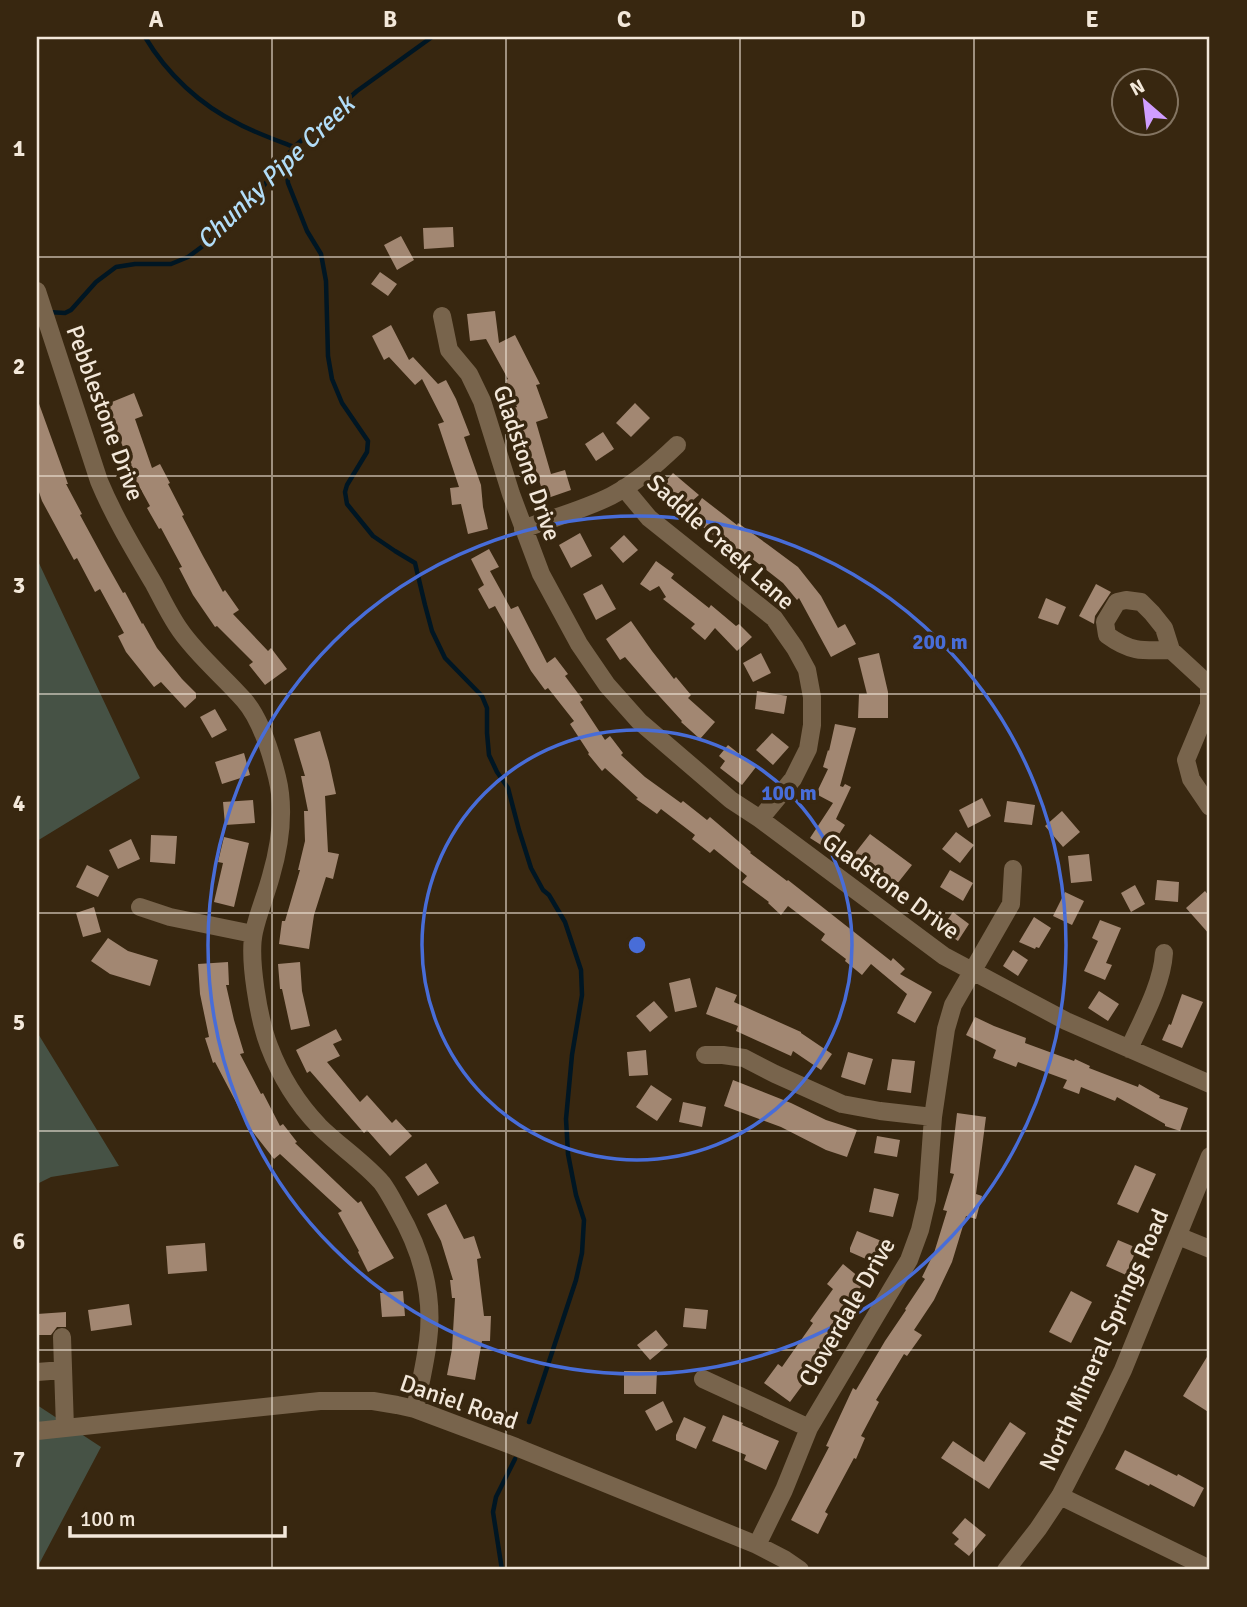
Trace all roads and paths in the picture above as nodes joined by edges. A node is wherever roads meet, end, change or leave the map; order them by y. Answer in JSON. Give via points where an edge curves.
{"nodes":[{"id":1,"x":37,"y":291,"type":"edge"},
{"id":2,"x":442,"y":316,"type":"dead end"},
{"id":3,"x":677,"y":444,"type":"dead end"},
{"id":4,"x":624,"y":488,"type":"junction"},
{"id":5,"x":523,"y":529,"type":"junction"},
{"id":6,"x":1171,"y":650,"type":"dead end"},
{"id":7,"x":1210,"y":807,"type":"edge"},
{"id":8,"x":760,"y":819,"type":"junction"},
{"id":9,"x":1013,"y":869,"type":"dead end"},
{"id":10,"x":140,"y":907,"type":"dead end"},
{"id":11,"x":253,"y":934,"type":"junction"},
{"id":12,"x":1164,"y":953,"type":"dead end"},
{"id":13,"x":972,"y":972,"type":"junction"},
{"id":14,"x":1129,"y":1049,"type":"junction"},
{"id":15,"x":705,"y":1055,"type":"dead end"},
{"id":16,"x":1210,"y":1084,"type":"edge"},
{"id":17,"x":933,"y":1117,"type":"junction"},
{"id":18,"x":1210,"y":1156,"type":"edge"},
{"id":19,"x":1178,"y":1236,"type":"junction"},
{"id":20,"x":1210,"y":1249,"type":"edge"},
{"id":21,"x":62,"y":1337,"type":"dead end"},
{"id":22,"x":63,"y":1370,"type":"junction"},
{"id":23,"x":37,"y":1371,"type":"edge"},
{"id":24,"x":703,"y":1378,"type":"dead end"},
{"id":25,"x":415,"y":1409,"type":"junction"},
{"id":26,"x":65,"y":1428,"type":"junction"},
{"id":27,"x":808,"y":1428,"type":"junction"},
{"id":28,"x":37,"y":1431,"type":"edge"},
{"id":29,"x":1060,"y":1496,"type":"junction"},
{"id":30,"x":757,"y":1545,"type":"junction"},
{"id":31,"x":1210,"y":1569,"type":"edge"},
{"id":32,"x":800,"y":1570,"type":"edge"},
{"id":33,"x":1006,"y":1570,"type":"edge"}],
"edges":[{"from":1,"to":11,"type":"street","name":"Pebblestone Drive","via":[[111,510],[180,630],[246,701],[272,756],[281,802],[278,849]]},
{"from":2,"to":5,"type":"street","name":"Gladstone Drive","via":[[449,350],[469,374],[482,401]]},
{"from":3,"to":4,"type":"street"},
{"from":4,"to":5,"type":"street"},
{"from":4,"to":8,"type":"street","name":"Saddle Creek Lane","via":[[649,518],[774,618],[807,670],[812,697],[808,749],[793,779]]},
{"from":5,"to":8,"type":"street","name":"Gladstone Drive","via":[[541,574],[607,685],[672,750]]},
{"from":6,"to":7,"type":"street","via":[[1209,685],[1209,705],[1186,760],[1191,779]]},
{"from":8,"to":13,"type":"street","name":"Gladstone Drive","via":[[916,936]]},
{"from":9,"to":13,"type":"street","name":"Cloverdale Drive","via":[[1011,904]]},
{"from":10,"to":11,"type":"street"},
{"from":11,"to":25,"type":"street","name":"Pebblestone Drive","via":[[261,1021],[282,1077],[318,1124],[382,1183],[421,1259],[429,1293],[429,1339]]},
{"from":12,"to":14,"type":"street","via":[[1158,980]]},
{"from":13,"to":14,"type":"street","name":"Gladstone Drive"},
{"from":13,"to":17,"type":"street","name":"Cloverdale Drive","via":[[953,1005],[946,1029]]},
{"from":14,"to":16,"type":"street","name":"Gladstone Drive"},
{"from":15,"to":17,"type":"street","via":[[744,1058],[842,1104]]},
{"from":17,"to":27,"type":"street","name":"Cloverdale Drive","via":[[927,1200],[909,1260]]},
{"from":18,"to":19,"type":"street","name":"North Mineral Springs Road"},
{"from":19,"to":20,"type":"street"},
{"from":19,"to":29,"type":"street","name":"North Mineral Springs Road","via":[[1123,1370]]},
{"from":21,"to":22,"type":"street"},
{"from":22,"to":23,"type":"street"},
{"from":22,"to":26,"type":"street"},
{"from":24,"to":27,"type":"street"},
{"from":25,"to":26,"type":"street","name":"Daniel Road","via":[[373,1401],[320,1401]]},
{"from":25,"to":30,"type":"street","name":"Daniel Road"},
{"from":26,"to":28,"type":"street","name":"Daniel Road"},
{"from":27,"to":30,"type":"street","name":"Cloverdale Drive"},
{"from":29,"to":31,"type":"street"},
{"from":29,"to":33,"type":"street","name":"North Mineral Springs Road"},
{"from":30,"to":32,"type":"street","name":"Daniel Road"}]}
